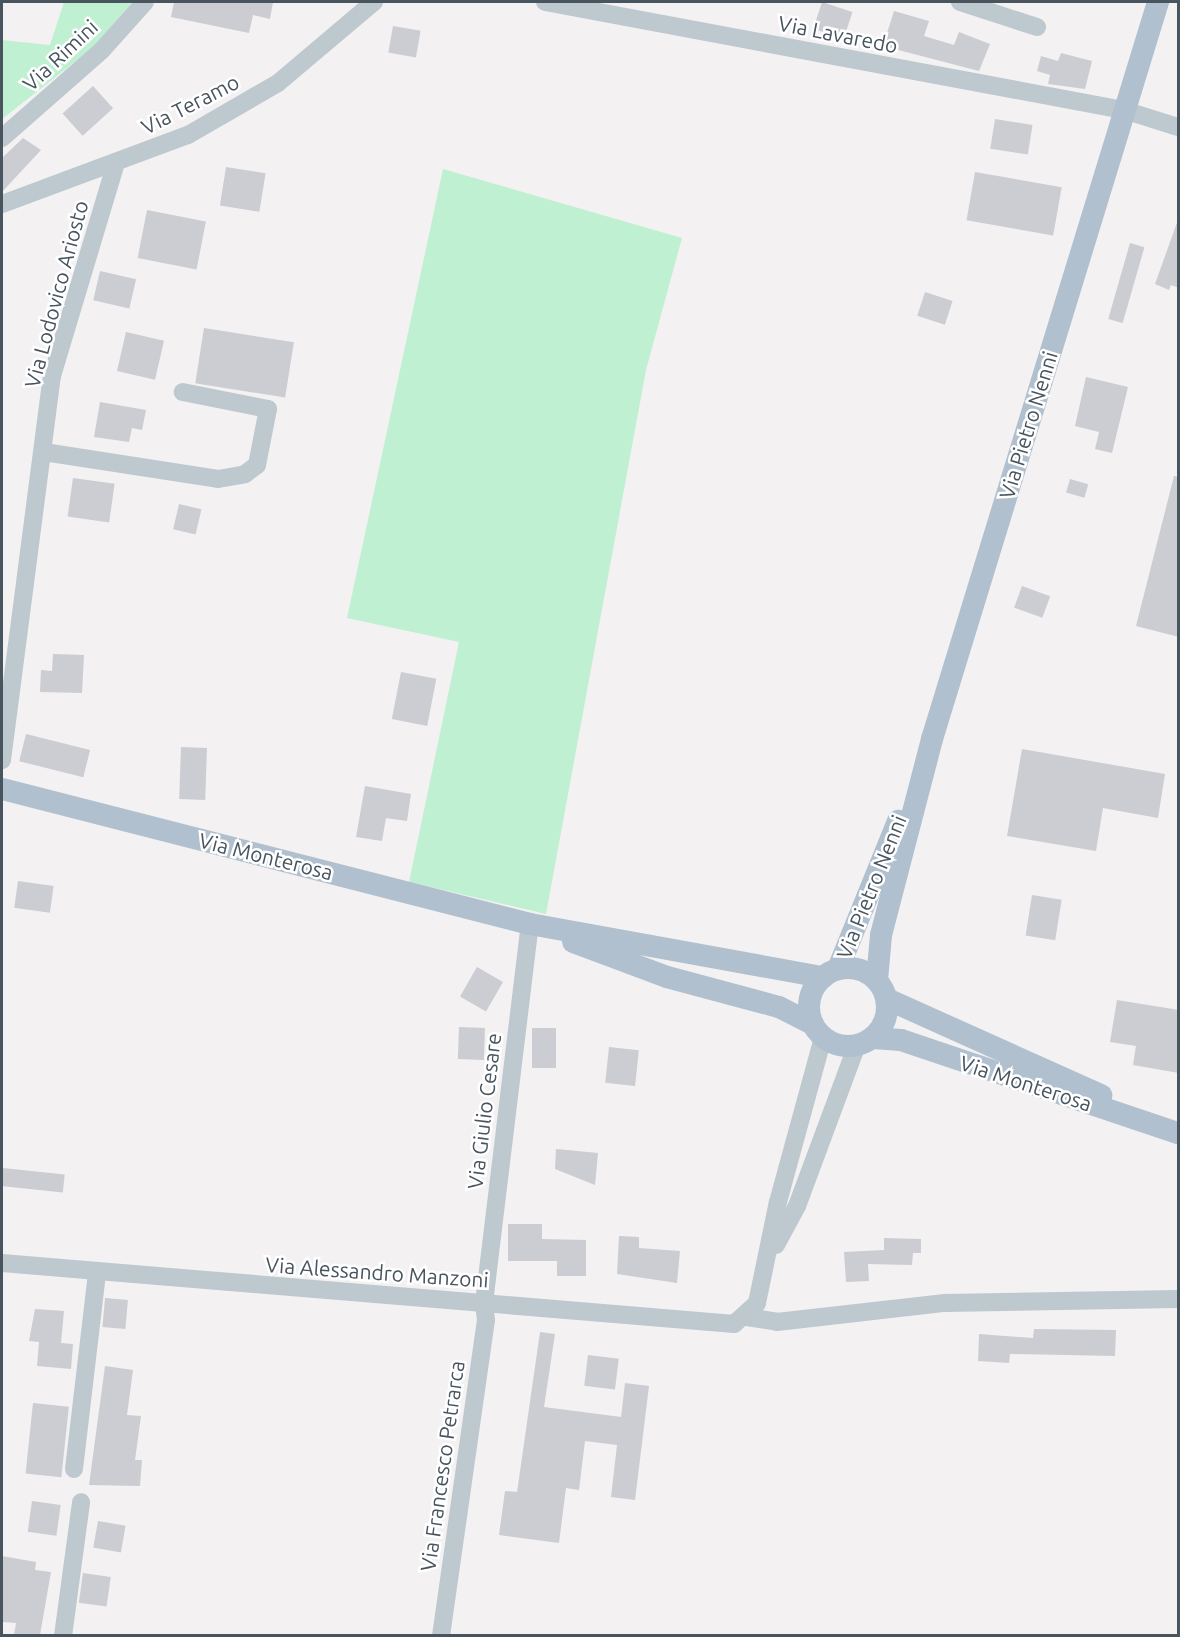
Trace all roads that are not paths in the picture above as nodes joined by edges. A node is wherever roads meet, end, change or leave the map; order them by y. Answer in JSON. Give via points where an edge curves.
{"nodes":[{"id":1,"x":145,"y":2,"type":"edge"},
{"id":2,"x":374,"y":2,"type":"edge"},
{"id":3,"x":545,"y":2,"type":"edge"},
{"id":4,"x":960,"y":2,"type":"edge"},
{"id":5,"x":1158,"y":2,"type":"edge"},
{"id":6,"x":1037,"y":27,"type":"dead end"},
{"id":7,"x":1124,"y":110,"type":"junction"},
{"id":8,"x":1179,"y":127,"type":"edge"},
{"id":9,"x":2,"y":138,"type":"edge"},
{"id":10,"x":116,"y":163,"type":"junction"},
{"id":11,"x":2,"y":204,"type":"edge"},
{"id":12,"x":183,"y":392,"type":"dead end"},
{"id":13,"x":44,"y":452,"type":"junction"},
{"id":14,"x":932,"y":739,"type":"junction"},
{"id":15,"x":2,"y":760,"type":"edge"},
{"id":16,"x":2,"y":789,"type":"edge"},
{"id":17,"x":530,"y":924,"type":"junction"},
{"id":18,"x":830,"y":973,"type":"junction"},
{"id":19,"x":882,"y":989,"type":"junction"},
{"id":20,"x":818,"y":1031,"type":"junction"},
{"id":21,"x":865,"y":1042,"type":"junction"},
{"id":22,"x":1179,"y":1131,"type":"edge"},
{"id":23,"x":771,"y":1255,"type":"junction"},
{"id":24,"x":2,"y":1263,"type":"edge"},
{"id":25,"x":96,"y":1273,"type":"junction"},
{"id":26,"x":1179,"y":1299,"type":"edge"},
{"id":27,"x":484,"y":1303,"type":"junction"},
{"id":28,"x":747,"y":1317,"type":"junction"},
{"id":29,"x":74,"y":1469,"type":"dead end"},
{"id":30,"x":81,"y":1502,"type":"dead end"},
{"id":31,"x":63,"y":1635,"type":"edge"},
{"id":32,"x":441,"y":1635,"type":"edge"}],
"edges":[{"from":1,"to":9,"type":"street","name":"Via Rimini","via":[[102,50]]},
{"from":2,"to":10,"type":"street","name":"Via Teramo","via":[[278,83],[188,135]]},
{"from":3,"to":7,"type":"street","name":"Via Lavaredo"},
{"from":4,"to":6,"type":"street"},
{"from":5,"to":7,"type":"main road","name":"Via Pietro Nenni"},
{"from":7,"to":8,"type":"street","name":"Via Lavaredo"},
{"from":7,"to":14,"type":"main road","name":"Via Pietro Nenni"},
{"from":10,"to":11,"type":"street","name":"Via Teramo"},
{"from":10,"to":13,"type":"street","name":"Via Lodovico Ariosto","via":[[52,376]]},
{"from":12,"to":13,"type":"street","via":[[268,409],[257,465],[246,474],[218,479]]},
{"from":13,"to":15,"type":"street","name":"Via Lodovico Ariosto"},
{"from":14,"to":18,"type":"main road","name":"Via Pietro Nenni"},
{"from":14,"to":19,"type":"main road","name":"Via Pietro Nenni","via":[[881,935]]},
{"from":16,"to":17,"type":"main road","name":"Via Monterosa"},
{"from":17,"to":18,"type":"main road","name":"Via Monterosa"},
{"from":17,"to":20,"type":"main road","name":"Via Monterosa","via":[[667,977],[779,1007]]},
{"from":17,"to":27,"type":"street","name":"Via Giulio Cesare"},
{"from":18,"to":19,"type":"main road","via":[[866,972]]},
{"from":18,"to":20,"type":"main road","via":[[812,992]]},
{"from":19,"to":21,"type":"main road","via":[[887,1012]]},
{"from":19,"to":22,"type":"main road","name":"Via Monterosa"},
{"from":20,"to":21,"type":"main road"},
{"from":20,"to":23,"type":"street","via":[[778,1202]]},
{"from":21,"to":22,"type":"main road","name":"Via Monterosa","via":[[901,1040]]},
{"from":21,"to":23,"type":"street","via":[[797,1206]]},
{"from":23,"to":28,"type":"street","via":[[757,1303]]},
{"from":24,"to":25,"type":"street","name":"Via Alessandro Manzoni"},
{"from":25,"to":27,"type":"street","name":"Via Alessandro Manzoni"},
{"from":25,"to":29,"type":"street"},
{"from":26,"to":28,"type":"street","via":[[945,1304],[777,1322]]},
{"from":27,"to":28,"type":"street","name":"Via Alessandro Manzoni","via":[[720,1325]]},
{"from":27,"to":32,"type":"street","name":"Via Francesco Petrarca","via":[[486,1320]]},
{"from":30,"to":31,"type":"street"}]}
